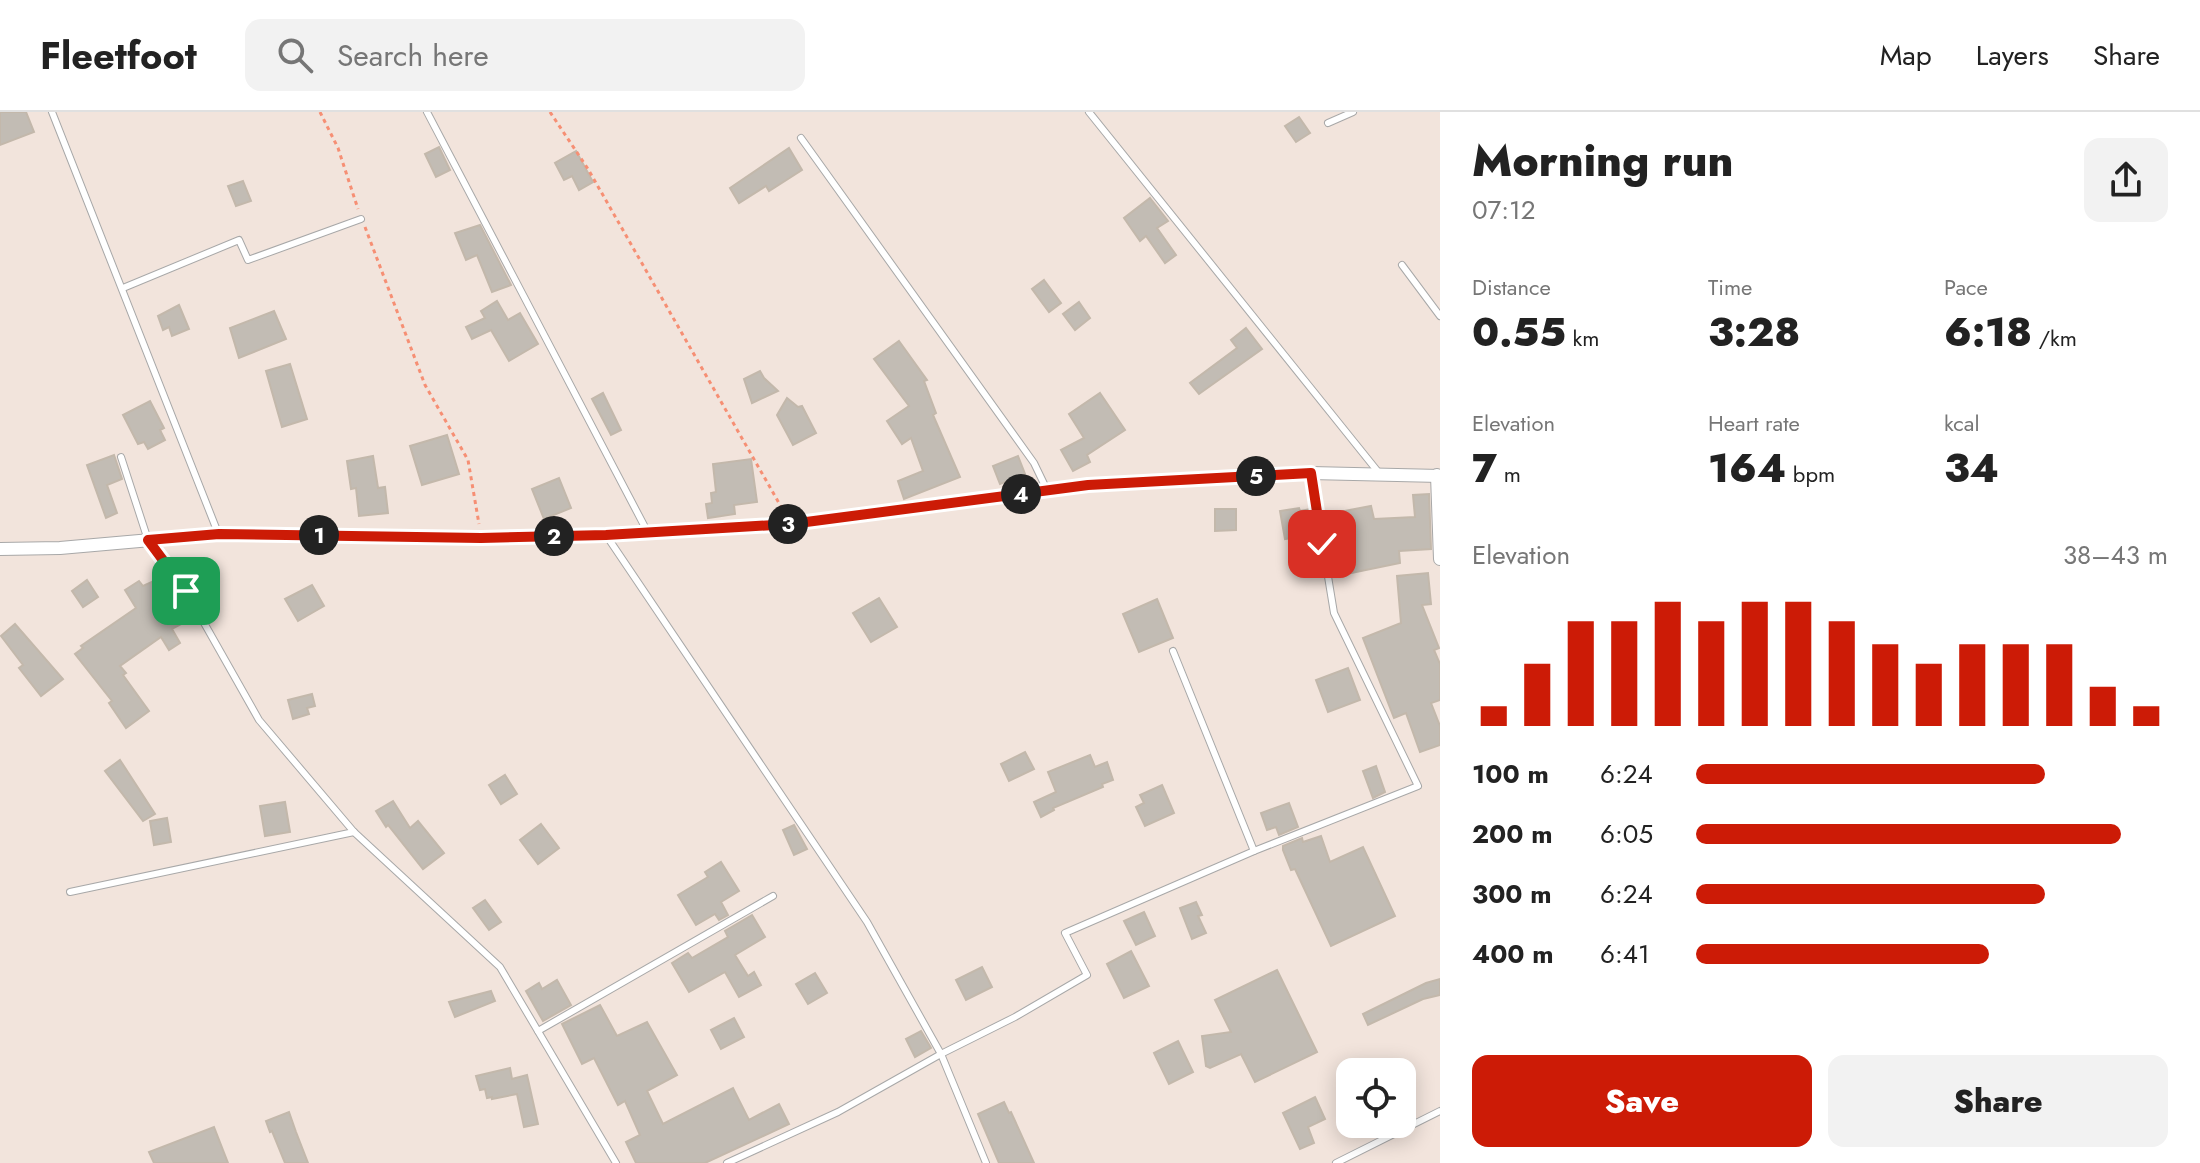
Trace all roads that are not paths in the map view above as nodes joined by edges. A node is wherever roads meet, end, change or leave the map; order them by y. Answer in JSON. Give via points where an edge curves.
{"nodes":[{"id":1,"x":52,"y":112,"type":"edge"},
{"id":2,"x":427,"y":112,"type":"edge"},
{"id":3,"x":1089,"y":112,"type":"edge"},
{"id":4,"x":1353,"y":112,"type":"edge"},
{"id":5,"x":1328,"y":123,"type":"dead end"},
{"id":6,"x":801,"y":138,"type":"dead end"},
{"id":7,"x":361,"y":219,"type":"road end"},
{"id":8,"x":1402,"y":265,"type":"dead end"},
{"id":9,"x":123,"y":288,"type":"junction"},
{"id":10,"x":1440,"y":316,"type":"edge"},
{"id":11,"x":121,"y":457,"type":"dead end"},
{"id":12,"x":1311,"y":473,"type":"junction"},
{"id":13,"x":1379,"y":473,"type":"junction"},
{"id":14,"x":1438,"y":476,"type":"edge"},
{"id":15,"x":1047,"y":490,"type":"junction"},
{"id":16,"x":647,"y":531,"type":"junction"},
{"id":17,"x":219,"y":534,"type":"junction"},
{"id":18,"x":606,"y":535,"type":"junction"},
{"id":19,"x":148,"y":540,"type":"junction"},
{"id":20,"x":0,"y":549,"type":"edge"},
{"id":21,"x":1440,"y":559,"type":"edge"},
{"id":22,"x":1173,"y":651,"type":"dead end"},
{"id":23,"x":354,"y":832,"type":"junction"},
{"id":24,"x":1254,"y":851,"type":"junction"},
{"id":25,"x":70,"y":892,"type":"dead end"},
{"id":26,"x":773,"y":896,"type":"dead end"},
{"id":27,"x":538,"y":1031,"type":"junction"},
{"id":28,"x":941,"y":1054,"type":"junction"},
{"id":29,"x":1440,"y":1111,"type":"edge"},
{"id":30,"x":616,"y":1163,"type":"edge"},
{"id":31,"x":727,"y":1163,"type":"edge"},
{"id":32,"x":986,"y":1163,"type":"edge"},
{"id":33,"x":1336,"y":1163,"type":"edge"}],
"edges":[{"from":1,"to":9,"type":"lane"},
{"from":2,"to":16,"type":"lane"},
{"from":3,"to":13,"type":"lane"},
{"from":4,"to":5,"type":"lane"},
{"from":6,"to":15,"type":"lane","via":[[1034,463]]},
{"from":7,"to":9,"type":"lane","via":[[248,260],[239,240]]},
{"from":8,"to":10,"type":"lane"},
{"from":9,"to":17,"type":"lane"},
{"from":11,"to":19,"type":"lane"},
{"from":12,"to":13,"type":"street"},
{"from":12,"to":15,"type":"street"},
{"from":12,"to":24,"type":"lane","via":[[1334,613],[1418,786]]},
{"from":13,"to":14,"type":"street"},
{"from":14,"to":21,"type":"street"},
{"from":15,"to":16,"type":"street","via":[[791,524]]},
{"from":16,"to":18,"type":"street"},
{"from":17,"to":18,"type":"street"},
{"from":17,"to":19,"type":"street"},
{"from":18,"to":28,"type":"lane","via":[[867,922]]},
{"from":19,"to":20,"type":"street"},
{"from":19,"to":23,"type":"lane","via":[[186,591],[259,720]]},
{"from":22,"to":24,"type":"lane"},
{"from":23,"to":25,"type":"lane"},
{"from":23,"to":27,"type":"lane","via":[[500,967]]},
{"from":24,"to":28,"type":"lane","via":[[1065,933],[1087,975]]},
{"from":26,"to":27,"type":"lane"},
{"from":27,"to":30,"type":"lane"},
{"from":28,"to":31,"type":"lane","via":[[838,1112]]},
{"from":28,"to":32,"type":"lane"},
{"from":29,"to":33,"type":"lane"}]}
